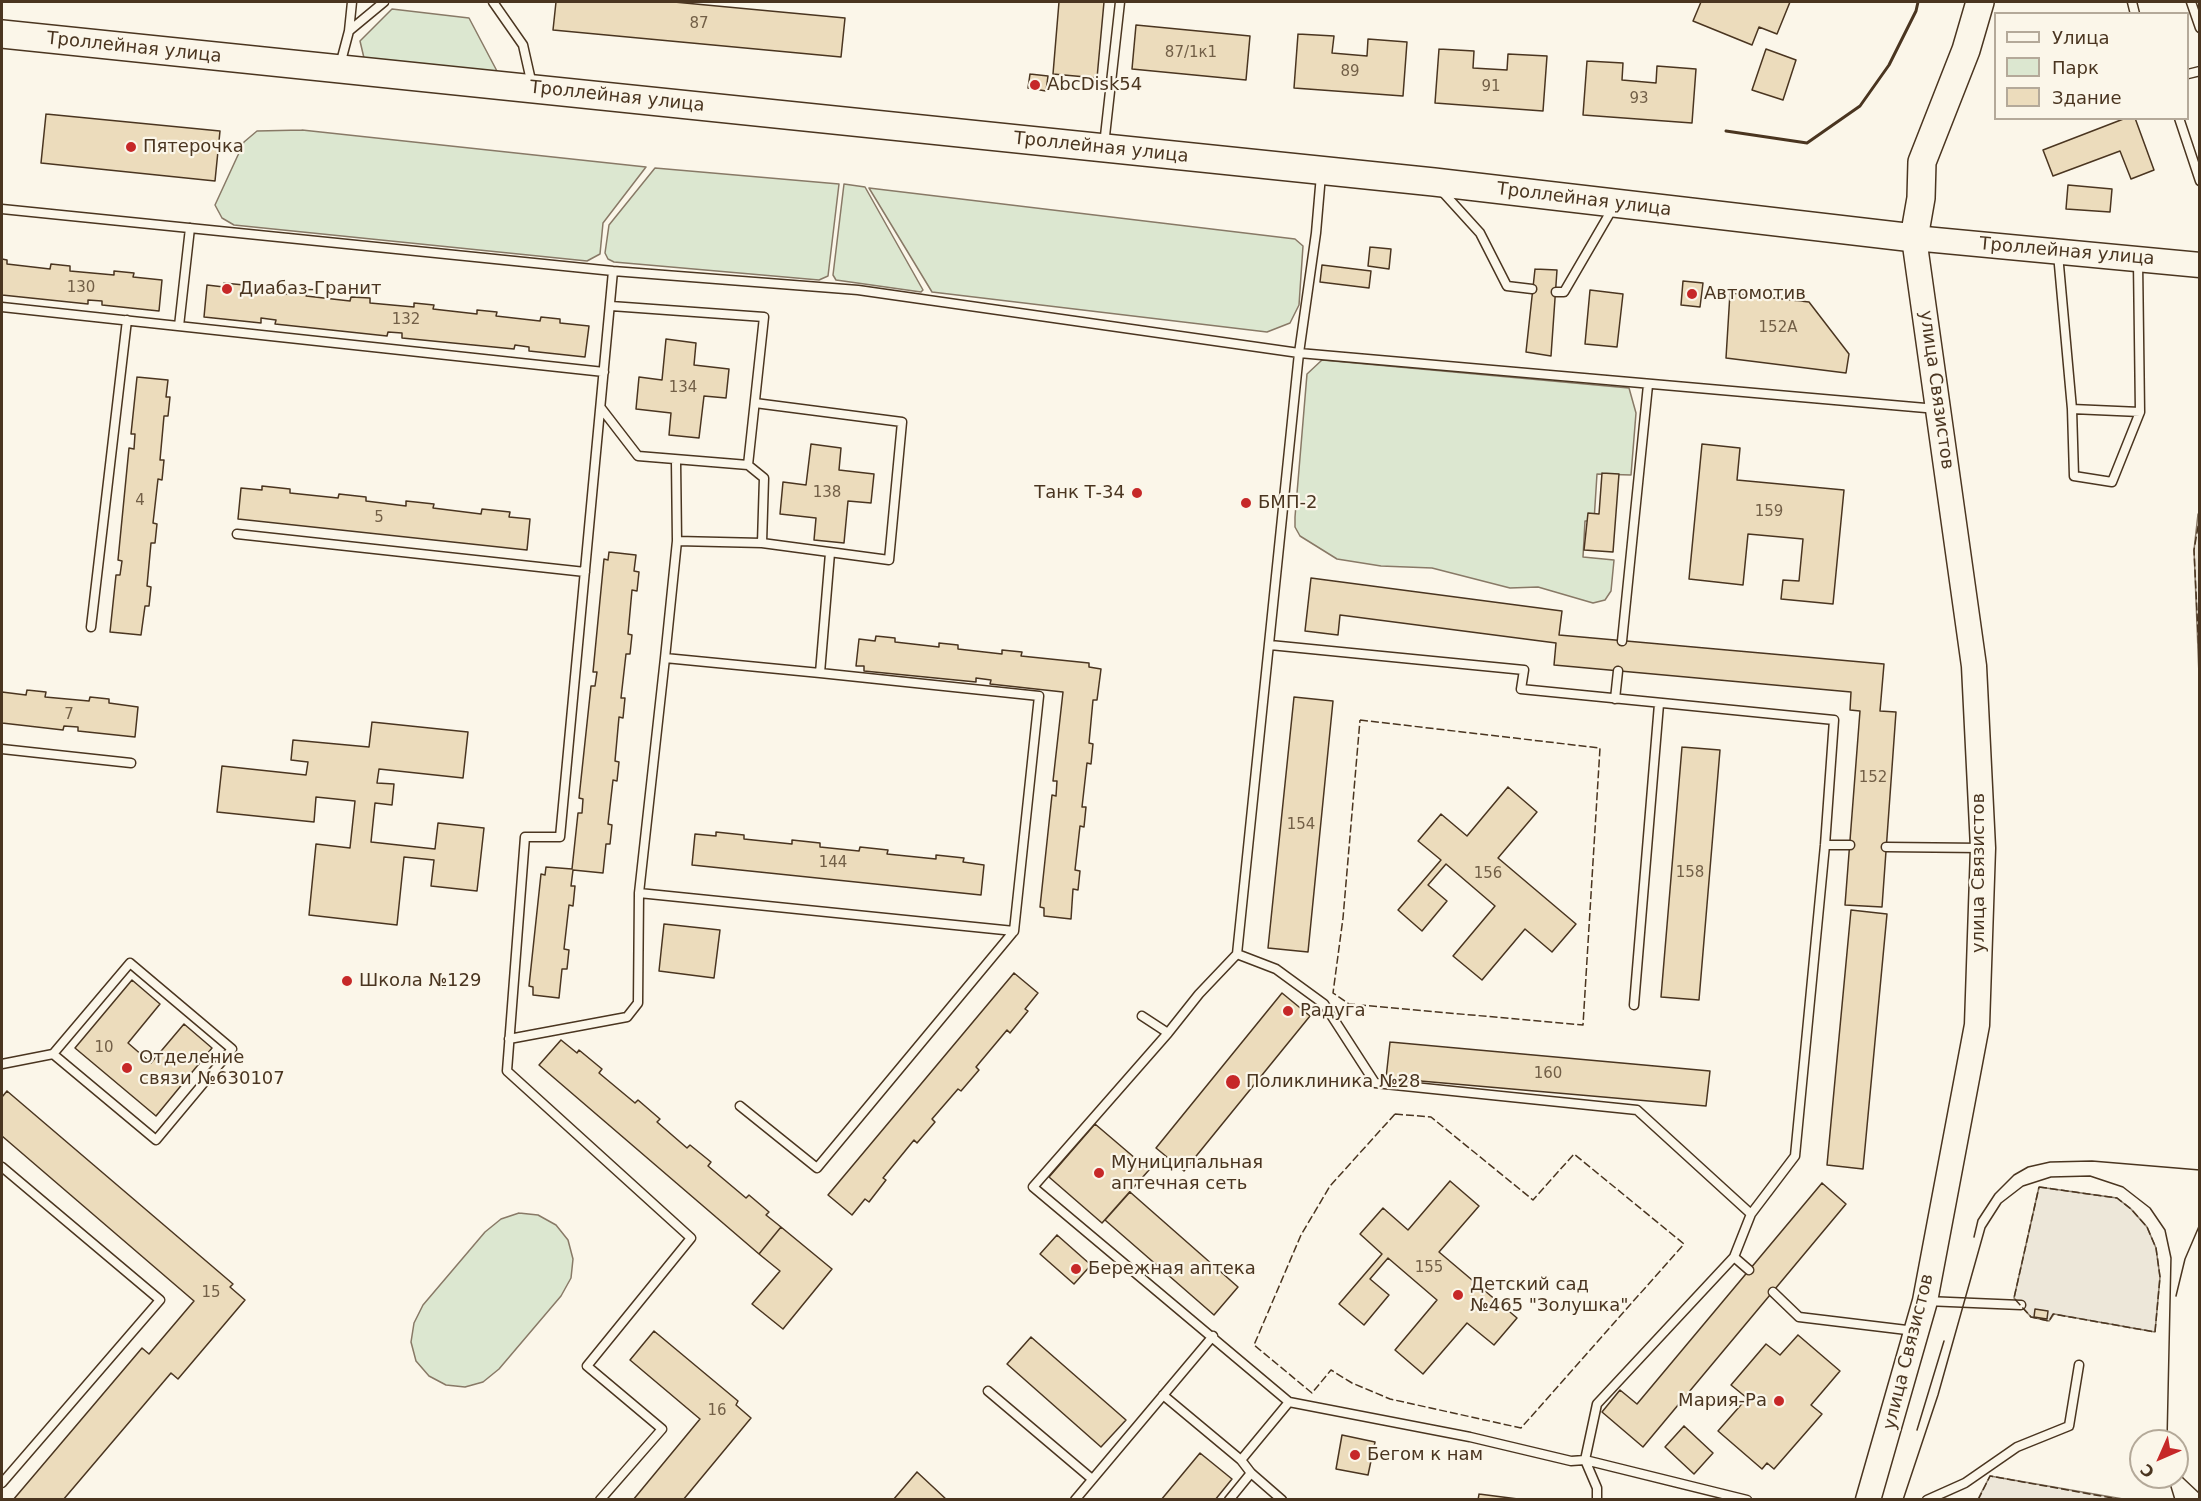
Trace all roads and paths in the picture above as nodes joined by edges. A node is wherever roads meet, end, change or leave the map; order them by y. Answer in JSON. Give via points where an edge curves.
{"nodes":[{"id":1,"x":352,"y":2,"type":"edge"},
{"id":2,"x":384,"y":2,"type":"edge"},
{"id":3,"x":493,"y":2,"type":"edge"},
{"id":4,"x":1120,"y":2,"type":"edge"},
{"id":5,"x":1980,"y":2,"type":"edge"},
{"id":6,"x":2191,"y":2,"type":"edge"},
{"id":7,"x":2199,"y":28,"type":"edge"},
{"id":8,"x":349,"y":31,"type":"junction"},
{"id":9,"x":2,"y":34,"type":"edge"},
{"id":10,"x":339,"y":70,"type":"junction"},
{"id":11,"x":533,"y":88,"type":"junction"},
{"id":12,"x":2180,"y":120,"type":"edge"},
{"id":13,"x":1104,"y":149,"type":"junction"},
{"id":14,"x":1322,"y":172,"type":"junction"},
{"id":15,"x":1434,"y":182,"type":"junction"},
{"id":16,"x":2199,"y":182,"type":"edge"},
{"id":17,"x":1616,"y":204,"type":"junction"},
{"id":18,"x":2,"y":209,"type":"edge"},
{"id":19,"x":190,"y":228,"type":"junction"},
{"id":20,"x":1914,"y":238,"type":"junction"},
{"id":21,"x":2058,"y":250,"type":"junction"},
{"id":22,"x":2138,"y":257,"type":"junction"},
{"id":23,"x":2199,"y":265,"type":"edge"},
{"id":24,"x":613,"y":272,"type":"junction"},
{"id":25,"x":1532,"y":289,"type":"dead end"},
{"id":26,"x":1556,"y":291,"type":"dead end"},
{"id":27,"x":611,"y":306,"type":"junction"},
{"id":28,"x":2,"y":307,"type":"edge"},
{"id":29,"x":127,"y":320,"type":"junction"},
{"id":30,"x":179,"y":326,"type":"junction"},
{"id":31,"x":1299,"y":353,"type":"junction"},
{"id":32,"x":604,"y":372,"type":"junction"},
{"id":33,"x":1648,"y":385,"type":"junction"},
{"id":34,"x":755,"y":403,"type":"junction"},
{"id":35,"x":601,"y":408,"type":"junction"},
{"id":36,"x":2072,"y":409,"type":"junction"},
{"id":37,"x":1940,"y":410,"type":"junction"},
{"id":38,"x":2140,"y":412,"type":"junction"},
{"id":39,"x":676,"y":461,"type":"junction"},
{"id":40,"x":748,"y":465,"type":"junction"},
{"id":41,"x":237,"y":534,"type":"dead end"},
{"id":42,"x":677,"y":541,"type":"junction"},
{"id":43,"x":762,"y":543,"type":"junction"},
{"id":44,"x":830,"y":553,"type":"junction"},
{"id":45,"x":585,"y":572,"type":"junction"},
{"id":46,"x":91,"y":627,"type":"dead end"},
{"id":47,"x":1622,"y":641,"type":"dead end"},
{"id":48,"x":1270,"y":645,"type":"junction"},
{"id":49,"x":665,"y":658,"type":"junction"},
{"id":50,"x":1618,"y":671,"type":"dead end"},
{"id":51,"x":820,"y":673,"type":"junction"},
{"id":52,"x":1615,"y":699,"type":"junction"},
{"id":53,"x":1659,"y":704,"type":"junction"},
{"id":54,"x":2,"y":749,"type":"edge"},
{"id":55,"x":131,"y":763,"type":"dead end"},
{"id":56,"x":1825,"y":845,"type":"junction"},
{"id":57,"x":1850,"y":845,"type":"dead end"},
{"id":58,"x":1886,"y":847,"type":"dead end"},
{"id":59,"x":1983,"y":848,"type":"junction"},
{"id":60,"x":639,"y":893,"type":"junction"},
{"id":61,"x":1014,"y":931,"type":"junction"},
{"id":62,"x":1237,"y":954,"type":"junction"},
{"id":63,"x":1634,"y":1005,"type":"dead end"},
{"id":64,"x":1142,"y":1016,"type":"dead end"},
{"id":65,"x":1168,"y":1033,"type":"junction"},
{"id":66,"x":509,"y":1039,"type":"junction"},
{"id":67,"x":53,"y":1054,"type":"junction"},
{"id":68,"x":2,"y":1064,"type":"edge"},
{"id":69,"x":740,"y":1106,"type":"dead end"},
{"id":70,"x":2,"y":1167,"type":"edge"},
{"id":71,"x":1751,"y":1214,"type":"junction"},
{"id":72,"x":1734,"y":1257,"type":"junction"},
{"id":73,"x":1749,"y":1270,"type":"dead end"},
{"id":74,"x":1773,"y":1292,"type":"dead end"},
{"id":75,"x":1924,"y":1301,"type":"junction"},
{"id":76,"x":2021,"y":1305,"type":"dead end"},
{"id":77,"x":1917,"y":1332,"type":"junction"},
{"id":78,"x":1213,"y":1336,"type":"junction"},
{"id":79,"x":2079,"y":1365,"type":"dead end"},
{"id":80,"x":988,"y":1391,"type":"dead end"},
{"id":81,"x":1163,"y":1395,"type":"junction"},
{"id":82,"x":1288,"y":1402,"type":"junction"},
{"id":83,"x":1241,"y":1460,"type":"junction"},
{"id":84,"x":1585,"y":1460,"type":"junction"},
{"id":85,"x":1251,"y":1473,"type":"junction"},
{"id":86,"x":1092,"y":1479,"type":"junction"},
{"id":87,"x":2,"y":1483,"type":"edge"},
{"id":88,"x":1281,"y":1499,"type":"edge"},
{"id":89,"x":600,"y":1500,"type":"edge"},
{"id":90,"x":1075,"y":1500,"type":"edge"},
{"id":91,"x":1229,"y":1500,"type":"edge"},
{"id":92,"x":1597,"y":1500,"type":"edge"},
{"id":93,"x":1747,"y":1500,"type":"edge"},
{"id":94,"x":1868,"y":1500,"type":"edge"},
{"id":95,"x":1927,"y":1500,"type":"edge"}],
"edges":[{"from":1,"to":8,"type":"lane"},
{"from":2,"to":8,"type":"lane"},
{"from":3,"to":11,"type":"lane","via":[[523,45]]},
{"from":4,"to":13,"type":"lane"},
{"from":5,"to":20,"type":"main road","via":[[1966,50],[1922,162]]},
{"from":6,"to":7,"type":"lane"},
{"from":8,"to":10,"type":"lane"},
{"from":9,"to":10,"type":"main road","name":"Троллейная улица"},
{"from":10,"to":11,"type":"main road","name":"Троллейная улица"},
{"from":11,"to":13,"type":"main road","name":"Троллейная улица"},
{"from":12,"to":16,"type":"lane"},
{"from":13,"to":14,"type":"main road","name":"Троллейная улица"},
{"from":14,"to":15,"type":"main road","name":"Троллейная улица"},
{"from":14,"to":31,"type":"lane"},
{"from":15,"to":17,"type":"main road","name":"Троллейная улица"},
{"from":15,"to":25,"type":"lane","via":[[1480,233],[1507,286]]},
{"from":17,"to":20,"type":"main road","name":"Троллейная улица"},
{"from":17,"to":26,"type":"lane","via":[[1564,292]]},
{"from":18,"to":19,"type":"lane"},
{"from":19,"to":24,"type":"lane"},
{"from":19,"to":30,"type":"lane"},
{"from":20,"to":21,"type":"main road","name":"Троллейная улица"},
{"from":20,"to":37,"type":"main road","name":"улица Связистов"},
{"from":21,"to":22,"type":"main road","name":"Троллейная улица"},
{"from":21,"to":36,"type":"lane"},
{"from":22,"to":23,"type":"main road","name":"Троллейная улица"},
{"from":22,"to":38,"type":"lane"},
{"from":24,"to":27,"type":"lane"},
{"from":24,"to":31,"type":"lane","via":[[858,290]]},
{"from":27,"to":32,"type":"lane"},
{"from":27,"to":34,"type":"lane","via":[[764,317]]},
{"from":28,"to":29,"type":"lane"},
{"from":29,"to":30,"type":"lane"},
{"from":29,"to":46,"type":"lane"},
{"from":30,"to":32,"type":"lane"},
{"from":31,"to":33,"type":"lane"},
{"from":31,"to":48,"type":"lane"},
{"from":32,"to":35,"type":"lane"},
{"from":33,"to":37,"type":"lane"},
{"from":33,"to":47,"type":"lane"},
{"from":34,"to":40,"type":"lane"},
{"from":34,"to":44,"type":"lane","via":[[902,422],[889,560]]},
{"from":35,"to":39,"type":"lane","via":[[638,456]]},
{"from":35,"to":45,"type":"lane"},
{"from":36,"to":38,"type":"lane"},
{"from":36,"to":38,"type":"lane","via":[[2073,476],[2112,482]]},
{"from":37,"to":59,"type":"main road","name":"улица Связистов","via":[[1974,666]]},
{"from":39,"to":40,"type":"lane"},
{"from":39,"to":42,"type":"lane"},
{"from":40,"to":43,"type":"lane","via":[[764,478]]},
{"from":41,"to":45,"type":"lane"},
{"from":42,"to":43,"type":"lane"},
{"from":42,"to":49,"type":"lane"},
{"from":43,"to":44,"type":"lane"},
{"from":44,"to":51,"type":"lane"},
{"from":45,"to":66,"type":"lane","via":[[560,837],[525,837]]},
{"from":48,"to":52,"type":"lane","via":[[1524,670],[1521,690]]},
{"from":48,"to":62,"type":"lane"},
{"from":49,"to":51,"type":"lane"},
{"from":49,"to":60,"type":"lane"},
{"from":50,"to":52,"type":"lane"},
{"from":51,"to":61,"type":"lane","via":[[1039,696]]},
{"from":52,"to":53,"type":"lane"},
{"from":53,"to":56,"type":"lane","via":[[1834,720]]},
{"from":53,"to":63,"type":"lane"},
{"from":54,"to":55,"type":"lane"},
{"from":56,"to":57,"type":"lane"},
{"from":56,"to":71,"type":"lane","via":[[1795,1156]]},
{"from":58,"to":59,"type":"lane"},
{"from":59,"to":75,"type":"main road","name":"улица Связистов","via":[[1977,1025]]},
{"from":60,"to":61,"type":"lane"},
{"from":60,"to":66,"type":"lane","via":[[638,1004],[627,1017]]},
{"from":61,"to":69,"type":"lane","via":[[817,1168]]},
{"from":62,"to":65,"type":"lane"},
{"from":62,"to":71,"type":"lane","via":[[1275,969],[1324,1004],[1375,1083],[1637,1110]]},
{"from":64,"to":65,"type":"lane"},
{"from":65,"to":78,"type":"lane","via":[[1033,1187]]},
{"from":66,"to":89,"type":"lane","via":[[507,1071],[691,1238],[587,1366],[662,1429]]},
{"from":67,"to":67,"type":"lane","via":[[156,1140],[232,1049],[130,963]]},
{"from":67,"to":68,"type":"lane"},
{"from":70,"to":87,"type":"lane","via":[[160,1300]]},
{"from":71,"to":72,"type":"lane"},
{"from":72,"to":73,"type":"lane"},
{"from":72,"to":84,"type":"lane","via":[[1597,1404]]},
{"from":74,"to":77,"type":"lane","via":[[1799,1317]]},
{"from":75,"to":76,"type":"lane"},
{"from":75,"to":77,"type":"main road","name":"улица Связистов"},
{"from":77,"to":94,"type":"main road","name":"улица Связистов"},
{"from":78,"to":81,"type":"lane"},
{"from":78,"to":82,"type":"lane"},
{"from":79,"to":95,"type":"lane","via":[[2068,1426],[2017,1447],[1965,1483]]},
{"from":80,"to":86,"type":"lane"},
{"from":81,"to":83,"type":"lane"},
{"from":81,"to":86,"type":"lane"},
{"from":82,"to":83,"type":"lane"},
{"from":82,"to":84,"type":"lane","via":[[1571,1461]]},
{"from":83,"to":85,"type":"lane"},
{"from":84,"to":92,"type":"lane","via":[[1597,1488]]},
{"from":84,"to":93,"type":"lane"},
{"from":85,"to":88,"type":"lane"},
{"from":85,"to":91,"type":"lane"},
{"from":86,"to":90,"type":"lane"}]}
